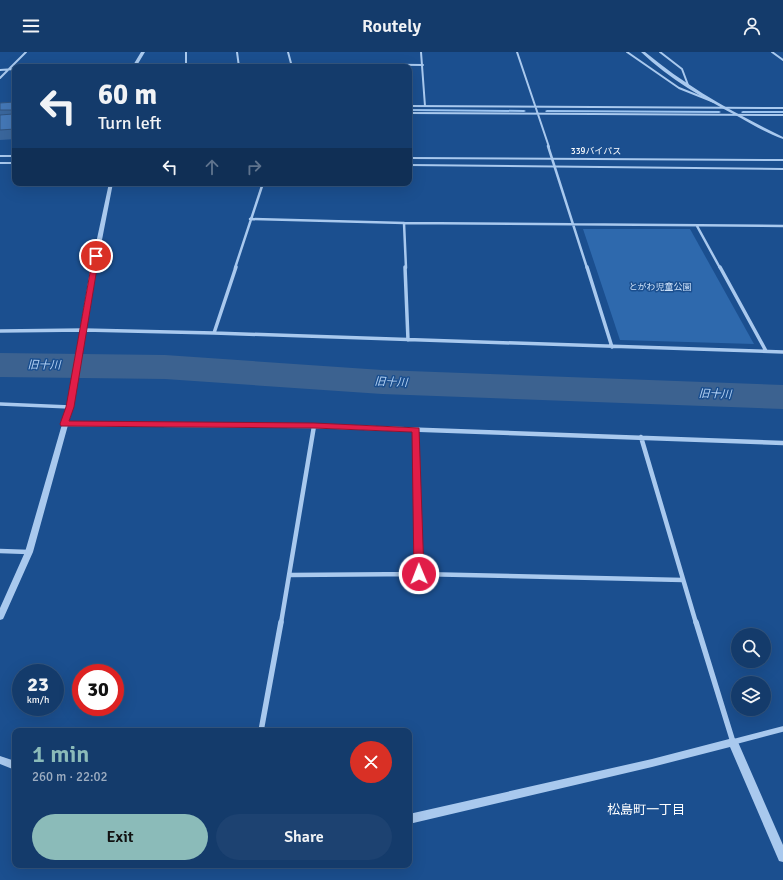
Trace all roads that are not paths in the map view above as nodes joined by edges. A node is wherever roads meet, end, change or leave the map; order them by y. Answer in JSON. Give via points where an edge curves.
{"nodes":[{"id":1,"x":26,"y":52,"type":"edge"},
{"id":2,"x":143,"y":52,"type":"edge"},
{"id":3,"x":186,"y":52,"type":"edge"},
{"id":4,"x":237,"y":52,"type":"edge"},
{"id":5,"x":288,"y":52,"type":"edge"},
{"id":6,"x":421,"y":52,"type":"edge"},
{"id":7,"x":517,"y":52,"type":"edge"},
{"id":8,"x":627,"y":52,"type":"edge"},
{"id":9,"x":643,"y":52,"type":"edge"},
{"id":10,"x":660,"y":52,"type":"edge"},
{"id":11,"x":772,"y":52,"type":"edge"},
{"id":12,"x":783,"y":60,"type":"edge"},
{"id":13,"x":13,"y":64,"type":"edge"},
{"id":14,"x":136,"y":64,"type":"edge"},
{"id":15,"x":186,"y":64,"type":"edge"},
{"id":16,"x":239,"y":64,"type":"edge"},
{"id":17,"x":291,"y":64,"type":"edge"},
{"id":18,"x":12,"y":65,"type":"edge"},
{"id":19,"x":412,"y":65,"type":"edge"},
{"id":20,"x":423,"y":65,"type":"junction"},
{"id":21,"x":8,"y":69,"type":"junction"},
{"id":22,"x":12,"y":69,"type":"edge"},
{"id":23,"x":0,"y":70,"type":"edge"},
{"id":24,"x":0,"y":78,"type":"edge"},
{"id":25,"x":688,"y":85,"type":"junction"},
{"id":26,"x":715,"y":102,"type":"junction"},
{"id":27,"x":412,"y":106,"type":"edge"},
{"id":28,"x":425,"y":106,"type":"junction"},
{"id":29,"x":535,"y":107,"type":"junction"},
{"id":30,"x":726,"y":108,"type":"junction"},
{"id":31,"x":783,"y":108,"type":"edge"},
{"id":32,"x":412,"y":113,"type":"edge"},
{"id":33,"x":536,"y":114,"type":"junction"},
{"id":34,"x":736,"y":115,"type":"junction"},
{"id":35,"x":783,"y":116,"type":"edge"},
{"id":36,"x":783,"y":138,"type":"edge"},
{"id":37,"x":0,"y":156,"type":"edge"},
{"id":38,"x":12,"y":156,"type":"edge"},
{"id":39,"x":412,"y":158,"type":"edge"},
{"id":40,"x":552,"y":159,"type":"junction"},
{"id":41,"x":783,"y":160,"type":"edge"},
{"id":42,"x":0,"y":163,"type":"edge"},
{"id":43,"x":12,"y":163,"type":"edge"},
{"id":44,"x":412,"y":165,"type":"edge"},
{"id":45,"x":555,"y":166,"type":"junction"},
{"id":46,"x":783,"y":168,"type":"edge"},
{"id":47,"x":110,"y":186,"type":"edge"},
{"id":48,"x":262,"y":186,"type":"edge"},
{"id":49,"x":250,"y":219,"type":"junction"},
{"id":50,"x":404,"y":223,"type":"junction"},
{"id":51,"x":573,"y":225,"type":"junction"},
{"id":52,"x":697,"y":226,"type":"junction"},
{"id":53,"x":783,"y":226,"type":"edge"},
{"id":54,"x":84,"y":330,"type":"junction"},
{"id":55,"x":0,"y":331,"type":"edge"},
{"id":56,"x":214,"y":333,"type":"junction"},
{"id":57,"x":408,"y":340,"type":"junction"},
{"id":58,"x":612,"y":347,"type":"junction"},
{"id":59,"x":766,"y":351,"type":"junction"},
{"id":60,"x":783,"y":352,"type":"edge"},
{"id":61,"x":0,"y":404,"type":"edge"},
{"id":62,"x":70,"y":405,"type":"junction"},
{"id":63,"x":64,"y":424,"type":"junction"},
{"id":64,"x":314,"y":426,"type":"junction"},
{"id":65,"x":416,"y":430,"type":"junction"},
{"id":66,"x":641,"y":437,"type":"junction"},
{"id":67,"x":783,"y":443,"type":"edge"},
{"id":68,"x":0,"y":551,"type":"edge"},
{"id":69,"x":29,"y":552,"type":"junction"},
{"id":70,"x":419,"y":574,"type":"junction"},
{"id":71,"x":290,"y":575,"type":"junction"},
{"id":72,"x":683,"y":580,"type":"junction"},
{"id":73,"x":0,"y":616,"type":"edge"},
{"id":74,"x":261,"y":728,"type":"edge"},
{"id":75,"x":783,"y":729,"type":"edge"},
{"id":76,"x":733,"y":742,"type":"junction"},
{"id":77,"x":0,"y":760,"type":"edge"},
{"id":78,"x":12,"y":765,"type":"edge"},
{"id":79,"x":412,"y":818,"type":"edge"},
{"id":80,"x":783,"y":857,"type":"edge"}],
"edges":[{"from":1,"to":13,"type":"street"},
{"from":2,"to":14,"type":"street"},
{"from":3,"to":15,"type":"street"},
{"from":4,"to":16,"type":"street"},
{"from":5,"to":17,"type":"street"},
{"from":6,"to":20,"type":"street"},
{"from":7,"to":29,"type":"street"},
{"from":8,"to":26,"type":"street","via":[[679,88]]},
{"from":9,"to":25,"type":"street"},
{"from":10,"to":25,"type":"street","via":[[683,70],[687,75]]},
{"from":11,"to":12,"type":"street"},
{"from":18,"to":21,"type":"street"},
{"from":19,"to":20,"type":"street"},
{"from":20,"to":28,"type":"street"},
{"from":21,"to":22,"type":"street"},
{"from":21,"to":23,"type":"street"},
{"from":21,"to":24,"type":"street"},
{"from":25,"to":26,"type":"street"},
{"from":26,"to":30,"type":"street"},
{"from":27,"to":28,"type":"street"},
{"from":28,"to":29,"type":"street"},
{"from":29,"to":30,"type":"street"},
{"from":29,"to":33,"type":"street"},
{"from":30,"to":31,"type":"street"},
{"from":30,"to":34,"type":"street"},
{"from":32,"to":33,"type":"street"},
{"from":33,"to":34,"type":"street"},
{"from":33,"to":40,"type":"street"},
{"from":34,"to":35,"type":"street"},
{"from":34,"to":36,"type":"street"},
{"from":37,"to":38,"type":"street"},
{"from":39,"to":40,"type":"street","name":"339バイパス"},
{"from":40,"to":41,"type":"street","name":"339バイパス"},
{"from":40,"to":45,"type":"street"},
{"from":42,"to":43,"type":"street"},
{"from":44,"to":45,"type":"street"},
{"from":45,"to":46,"type":"street"},
{"from":45,"to":51,"type":"street"},
{"from":47,"to":54,"type":"street"},
{"from":48,"to":49,"type":"street"},
{"from":49,"to":50,"type":"street"},
{"from":49,"to":56,"type":"street"},
{"from":50,"to":51,"type":"street"},
{"from":50,"to":57,"type":"street"},
{"from":51,"to":52,"type":"street"},
{"from":51,"to":58,"type":"street"},
{"from":52,"to":53,"type":"street"},
{"from":52,"to":59,"type":"street"},
{"from":54,"to":55,"type":"street"},
{"from":54,"to":56,"type":"street"},
{"from":54,"to":62,"type":"street"},
{"from":56,"to":57,"type":"street"},
{"from":57,"to":58,"type":"street"},
{"from":58,"to":59,"type":"street"},
{"from":59,"to":60,"type":"street"},
{"from":61,"to":62,"type":"street"},
{"from":62,"to":63,"type":"street"},
{"from":63,"to":64,"type":"street"},
{"from":63,"to":69,"type":"street"},
{"from":64,"to":65,"type":"street"},
{"from":64,"to":71,"type":"street"},
{"from":65,"to":66,"type":"street"},
{"from":65,"to":70,"type":"street"},
{"from":66,"to":67,"type":"street"},
{"from":66,"to":72,"type":"street"},
{"from":68,"to":69,"type":"street"},
{"from":69,"to":73,"type":"street"},
{"from":70,"to":71,"type":"street"},
{"from":70,"to":72,"type":"street"},
{"from":71,"to":74,"type":"street"},
{"from":72,"to":76,"type":"street"},
{"from":75,"to":76,"type":"street"},
{"from":76,"to":79,"type":"street"},
{"from":76,"to":80,"type":"street"},
{"from":77,"to":78,"type":"street"}]}
